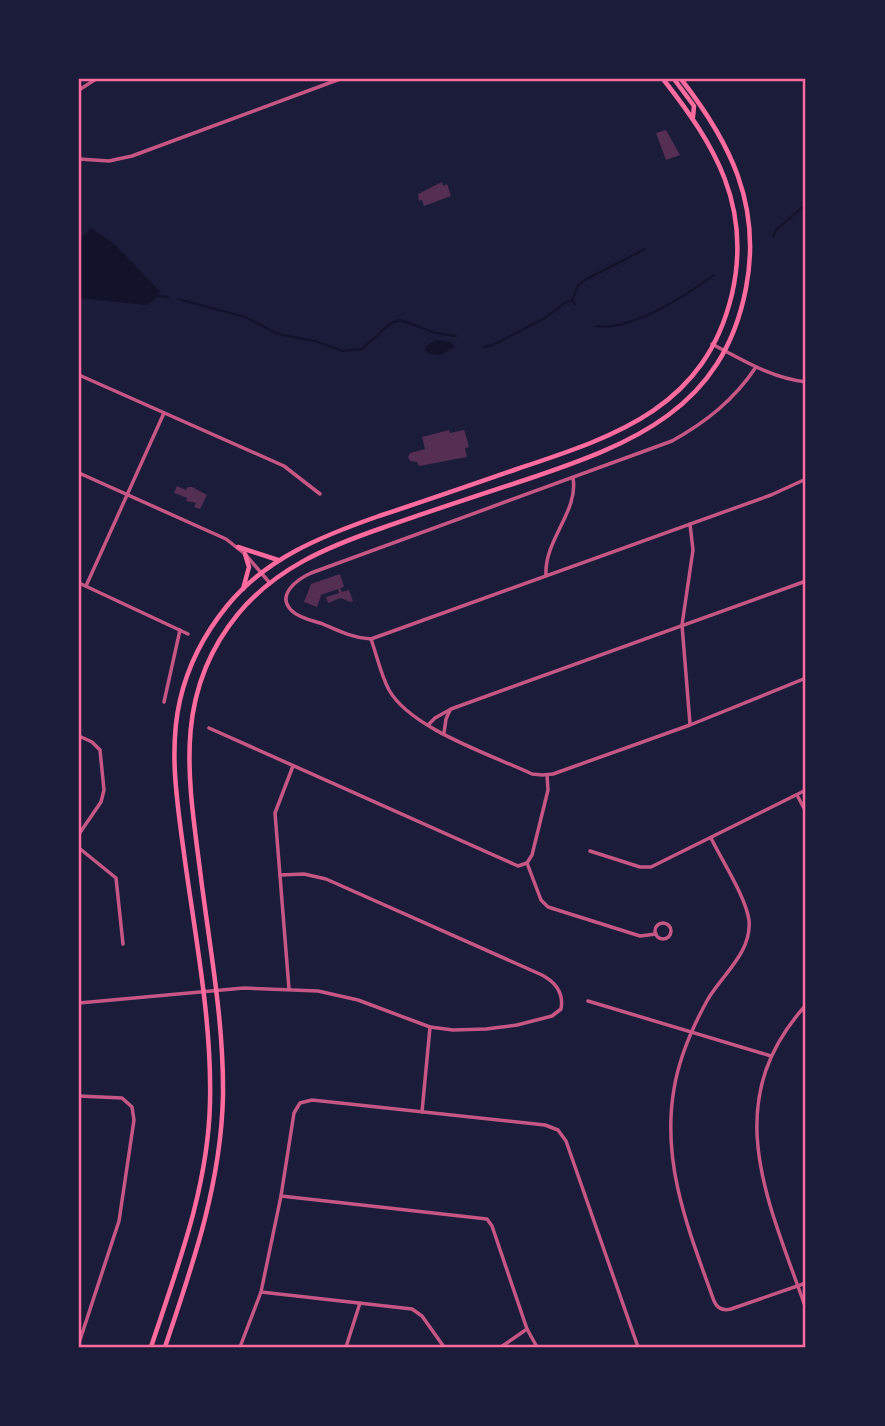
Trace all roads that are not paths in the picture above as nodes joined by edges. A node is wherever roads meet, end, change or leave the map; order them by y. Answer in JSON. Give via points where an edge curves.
{"nodes":[{"id":1,"x":96,"y":79,"type":"edge"},
{"id":2,"x":340,"y":79,"type":"edge"},
{"id":3,"x":663,"y":79,"type":"edge"},
{"id":4,"x":674,"y":79,"type":"edge"},
{"id":5,"x":681,"y":79,"type":"edge"},
{"id":6,"x":79,"y":90,"type":"edge"},
{"id":7,"x":692,"y":117,"type":"junction"},
{"id":8,"x":79,"y":159,"type":"edge"},
{"id":9,"x":712,"y":344,"type":"junction"},
{"id":10,"x":724,"y":350,"type":"junction"},
{"id":11,"x":756,"y":367,"type":"junction"},
{"id":12,"x":79,"y":375,"type":"edge"},
{"id":13,"x":806,"y":382,"type":"edge"},
{"id":14,"x":164,"y":413,"type":"junction"},
{"id":15,"x":79,"y":473,"type":"edge"},
{"id":16,"x":573,"y":478,"type":"junction"},
{"id":17,"x":806,"y":479,"type":"edge"},
{"id":18,"x":320,"y":494,"type":"dead end"},
{"id":19,"x":128,"y":495,"type":"junction"},
{"id":20,"x":690,"y":524,"type":"junction"},
{"id":21,"x":239,"y":547,"type":"junction"},
{"id":22,"x":245,"y":554,"type":"junction"},
{"id":23,"x":279,"y":560,"type":"junction"},
{"id":24,"x":261,"y":573,"type":"junction"},
{"id":25,"x":546,"y":576,"type":"junction"},
{"id":26,"x":806,"y":581,"type":"edge"},
{"id":27,"x":269,"y":582,"type":"junction"},
{"id":28,"x":79,"y":583,"type":"edge"},
{"id":29,"x":86,"y":586,"type":"junction"},
{"id":30,"x":243,"y":589,"type":"junction"},
{"id":31,"x":682,"y":625,"type":"junction"},
{"id":32,"x":180,"y":630,"type":"junction"},
{"id":33,"x":188,"y":634,"type":"dead end"},
{"id":34,"x":371,"y":639,"type":"junction"},
{"id":35,"x":806,"y":678,"type":"edge"},
{"id":36,"x":164,"y":702,"type":"dead end"},
{"id":37,"x":451,"y":709,"type":"junction"},
{"id":38,"x":428,"y":725,"type":"junction"},
{"id":39,"x":690,"y":725,"type":"junction"},
{"id":40,"x":209,"y":728,"type":"dead end"},
{"id":41,"x":444,"y":734,"type":"junction"},
{"id":42,"x":79,"y":736,"type":"edge"},
{"id":43,"x":293,"y":766,"type":"junction"},
{"id":44,"x":547,"y":775,"type":"junction"},
{"id":45,"x":806,"y":790,"type":"edge"},
{"id":46,"x":797,"y":795,"type":"junction"},
{"id":47,"x":806,"y":812,"type":"edge"},
{"id":48,"x":79,"y":834,"type":"edge"},
{"id":49,"x":711,"y":838,"type":"junction"},
{"id":50,"x":79,"y":848,"type":"edge"},
{"id":51,"x":590,"y":851,"type":"dead end"},
{"id":52,"x":527,"y":863,"type":"junction"},
{"id":53,"x":280,"y":875,"type":"junction"},
{"id":54,"x":656,"y":934,"type":"junction"},
{"id":55,"x":123,"y":944,"type":"dead end"},
{"id":56,"x":289,"y":989,"type":"junction"},
{"id":57,"x":215,"y":990,"type":"junction"},
{"id":58,"x":202,"y":991,"type":"junction"},
{"id":59,"x":588,"y":1001,"type":"dead end"},
{"id":60,"x":79,"y":1003,"type":"edge"},
{"id":61,"x":806,"y":1005,"type":"edge"},
{"id":62,"x":430,"y":1027,"type":"junction"},
{"id":63,"x":692,"y":1032,"type":"junction"},
{"id":64,"x":771,"y":1056,"type":"junction"},
{"id":65,"x":79,"y":1096,"type":"edge"},
{"id":66,"x":422,"y":1112,"type":"junction"},
{"id":67,"x":281,"y":1196,"type":"junction"},
{"id":68,"x":806,"y":1283,"type":"edge"},
{"id":69,"x":798,"y":1286,"type":"junction"},
{"id":70,"x":261,"y":1292,"type":"junction"},
{"id":71,"x":360,"y":1303,"type":"junction"},
{"id":72,"x":806,"y":1309,"type":"edge"},
{"id":73,"x":527,"y":1329,"type":"junction"},
{"id":74,"x":81,"y":1331,"type":"edge"},
{"id":75,"x":79,"y":1343,"type":"edge"},
{"id":76,"x":150,"y":1347,"type":"edge"},
{"id":77,"x":165,"y":1347,"type":"edge"},
{"id":78,"x":240,"y":1347,"type":"edge"},
{"id":79,"x":346,"y":1347,"type":"edge"},
{"id":80,"x":444,"y":1347,"type":"edge"},
{"id":81,"x":501,"y":1347,"type":"edge"},
{"id":82,"x":537,"y":1347,"type":"edge"},
{"id":83,"x":638,"y":1347,"type":"edge"}],
"edges":[{"from":1,"to":6,"type":"street"},
{"from":2,"to":8,"type":"street","via":[[132,156],[109,161]]},
{"from":3,"to":7,"type":"main road"},
{"from":4,"to":7,"type":"main road","via":[[693,103]]},
{"from":5,"to":10,"type":"main road","via":[[713,123],[737,171],[746,202],[750,230],[746,291]]},
{"from":7,"to":9,"type":"main road","via":[[723,170],[737,232],[732,293]]},
{"from":9,"to":10,"type":"street"},
{"from":9,"to":23,"type":"main road","via":[[666,402],[615,434],[346,528]]},
{"from":10,"to":11,"type":"street"},
{"from":10,"to":27,"type":"main road","via":[[687,400],[633,439],[330,547]]},
{"from":11,"to":13,"type":"street"},
{"from":11,"to":16,"type":"street","via":[[741,389],[693,429],[651,450]]},
{"from":12,"to":14,"type":"street"},
{"from":14,"to":18,"type":"street","via":[[284,466]]},
{"from":14,"to":19,"type":"street"},
{"from":15,"to":19,"type":"street"},
{"from":16,"to":25,"type":"street","via":[[574,494],[548,552]]},
{"from":16,"to":34,"type":"street","via":[[311,573],[291,585],[288,604],[297,614]]},
{"from":17,"to":20,"type":"street"},
{"from":19,"to":21,"type":"street"},
{"from":19,"to":29,"type":"street"},
{"from":20,"to":25,"type":"street"},
{"from":20,"to":31,"type":"street","via":[[693,550]]},
{"from":21,"to":22,"type":"street"},
{"from":21,"to":23,"type":"main road"},
{"from":22,"to":24,"type":"street"},
{"from":22,"to":30,"type":"main road","via":[[249,567]]},
{"from":23,"to":24,"type":"main road"},
{"from":24,"to":27,"type":"street"},
{"from":24,"to":30,"type":"main road"},
{"from":25,"to":34,"type":"street"},
{"from":26,"to":31,"type":"street"},
{"from":27,"to":57,"type":"main road","via":[[216,647],[191,716],[188,775]]},
{"from":28,"to":29,"type":"street"},
{"from":29,"to":32,"type":"street"},
{"from":30,"to":58,"type":"main road","via":[[206,635],[178,712],[177,799]]},
{"from":31,"to":37,"type":"street"},
{"from":31,"to":39,"type":"street"},
{"from":32,"to":33,"type":"street"},
{"from":32,"to":36,"type":"street"},
{"from":34,"to":38,"type":"street","via":[[396,700]]},
{"from":35,"to":39,"type":"street"},
{"from":37,"to":38,"type":"street"},
{"from":37,"to":41,"type":"street"},
{"from":38,"to":41,"type":"street"},
{"from":39,"to":44,"type":"street"},
{"from":40,"to":43,"type":"street"},
{"from":41,"to":44,"type":"street","via":[[532,774]]},
{"from":42,"to":48,"type":"street","via":[[100,750],[104,790]]},
{"from":43,"to":52,"type":"street","via":[[514,865]]},
{"from":43,"to":53,"type":"street","via":[[275,813]]},
{"from":44,"to":52,"type":"street","via":[[548,792]]},
{"from":45,"to":46,"type":"street"},
{"from":46,"to":47,"type":"street"},
{"from":46,"to":49,"type":"street"},
{"from":49,"to":51,"type":"street","via":[[647,868]]},
{"from":49,"to":63,"type":"street","via":[[745,907],[749,932],[743,951],[713,991]]},
{"from":50,"to":55,"type":"street","via":[[116,878]]},
{"from":52,"to":54,"type":"street","via":[[548,907],[640,936]]},
{"from":53,"to":56,"type":"street"},
{"from":53,"to":62,"type":"street","via":[[304,873],[326,879],[542,975],[559,991],[562,1004],[552,1016],[499,1028]]},
{"from":54,"to":54,"type":"street","via":[[662,924],[670,929],[666,938]]},
{"from":56,"to":57,"type":"street"},
{"from":56,"to":62,"type":"street","via":[[344,996]]},
{"from":57,"to":58,"type":"street"},
{"from":57,"to":77,"type":"main road","via":[[223,1081],[218,1156],[202,1234]]},
{"from":58,"to":60,"type":"street"},
{"from":58,"to":76,"type":"main road","via":[[210,1071],[204,1166],[187,1238]]},
{"from":59,"to":63,"type":"street"},
{"from":61,"to":64,"type":"street"},
{"from":62,"to":66,"type":"street"},
{"from":63,"to":64,"type":"street"},
{"from":63,"to":69,"type":"street","via":[[674,1086],[670,1148],[681,1206],[714,1301],[720,1308],[731,1309]]},
{"from":64,"to":69,"type":"street","via":[[757,1114],[757,1157]]},
{"from":65,"to":74,"type":"street","via":[[122,1098],[132,1107],[135,1120],[119,1221]]},
{"from":66,"to":67,"type":"street","via":[[304,1101],[294,1113]]},
{"from":66,"to":83,"type":"street","via":[[545,1125],[561,1133]]},
{"from":67,"to":70,"type":"street"},
{"from":67,"to":73,"type":"street","via":[[485,1218],[492,1226]]},
{"from":68,"to":69,"type":"street"},
{"from":69,"to":72,"type":"street"},
{"from":70,"to":71,"type":"street"},
{"from":70,"to":78,"type":"street"},
{"from":71,"to":79,"type":"street"},
{"from":71,"to":80,"type":"street","via":[[418,1311]]},
{"from":73,"to":81,"type":"street"},
{"from":73,"to":82,"type":"street"},
{"from":74,"to":75,"type":"street"}]}
